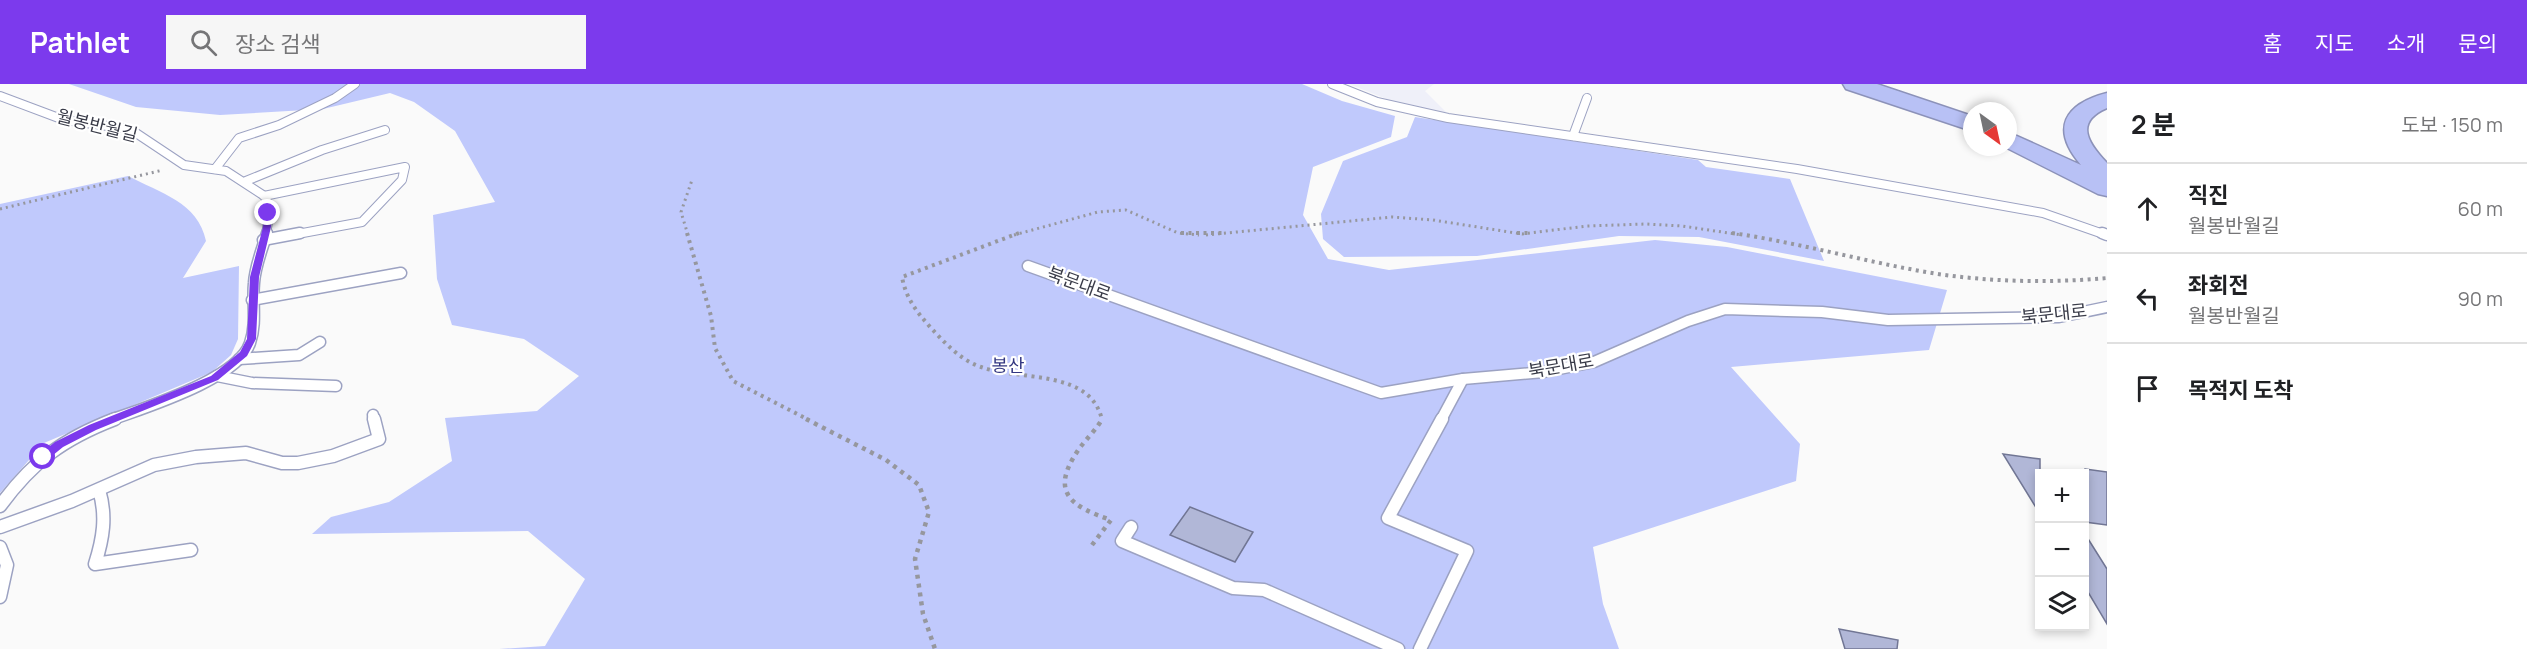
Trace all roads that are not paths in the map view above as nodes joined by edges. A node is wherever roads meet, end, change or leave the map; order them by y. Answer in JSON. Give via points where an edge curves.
{"nodes":[{"id":1,"x":355,"y":84,"type":"edge"},
{"id":2,"x":1332,"y":84,"type":"edge"},
{"id":3,"x":1854,"y":84,"type":"edge"},
{"id":4,"x":0,"y":96,"type":"edge"},
{"id":5,"x":1587,"y":98,"type":"dead end"},
{"id":6,"x":2107,"y":100,"type":"edge"},
{"id":7,"x":1963,"y":121,"type":"edge"},
{"id":8,"x":385,"y":130,"type":"dead end"},
{"id":9,"x":1573,"y":136,"type":"junction"},
{"id":10,"x":2017,"y":144,"type":"edge"},
{"id":11,"x":215,"y":169,"type":"junction"},
{"id":12,"x":2107,"y":177,"type":"edge"},
{"id":13,"x":246,"y":182,"type":"junction"},
{"id":14,"x":2107,"y":188,"type":"edge"},
{"id":15,"x":264,"y":196,"type":"junction"},
{"id":16,"x":2107,"y":235,"type":"edge"},
{"id":17,"x":263,"y":240,"type":"junction"},
{"id":18,"x":1028,"y":266,"type":"dead end"},
{"id":19,"x":401,"y":273,"type":"dead end"},
{"id":20,"x":252,"y":300,"type":"junction"},
{"id":21,"x":2107,"y":307,"type":"edge"},
{"id":22,"x":320,"y":342,"type":"dead end"},
{"id":23,"x":238,"y":359,"type":"junction"},
{"id":24,"x":217,"y":376,"type":"junction"},
{"id":25,"x":1463,"y":379,"type":"junction"},
{"id":26,"x":336,"y":386,"type":"dead end"},
{"id":27,"x":373,"y":415,"type":"dead end"},
{"id":28,"x":99,"y":490,"type":"junction"},
{"id":29,"x":0,"y":506,"type":"edge"},
{"id":30,"x":0,"y":527,"type":"edge"},
{"id":31,"x":1131,"y":527,"type":"dead end"},
{"id":32,"x":0,"y":547,"type":"edge"},
{"id":33,"x":191,"y":550,"type":"dead end"},
{"id":34,"x":0,"y":597,"type":"edge"},
{"id":35,"x":1398,"y":649,"type":"edge"},
{"id":36,"x":1420,"y":649,"type":"edge"}],
"edges":[{"from":1,"to":11,"type":"lane","via":[[279,125],[239,138]]},
{"from":2,"to":9,"type":"lane","via":[[1377,102],[1448,118]]},
{"from":3,"to":7,"type":"highway"},
{"from":4,"to":11,"type":"lane","name":"월봉반월길","via":[[64,120],[122,128],[184,165]]},
{"from":5,"to":9,"type":"lane"},
{"from":6,"to":12,"type":"highway","via":[[2088,107],[2074,129],[2077,144]]},
{"from":8,"to":13,"type":"lane","via":[[322,150]]},
{"from":9,"to":16,"type":"lane","via":[[1797,169],[2017,208]]},
{"from":10,"to":14,"type":"highway"},
{"from":11,"to":13,"type":"lane","name":"월봉반월길"},
{"from":13,"to":15,"type":"lane","name":"월봉반월길"},
{"from":15,"to":17,"type":"lane","via":[[268,213]]},
{"from":15,"to":17,"type":"lane","via":[[405,167],[402,180],[362,222]]},
{"from":17,"to":20,"type":"lane"},
{"from":18,"to":25,"type":"lane","name":"북문대로","via":[[1381,393]]},
{"from":19,"to":20,"type":"lane"},
{"from":20,"to":23,"type":"lane","via":[[252,339]]},
{"from":21,"to":25,"type":"lane","name":"북문대로","via":[[2059,317],[1888,320],[1822,312],[1725,309],[1594,362],[1544,372]]},
{"from":22,"to":23,"type":"lane","via":[[299,356]]},
{"from":23,"to":24,"type":"lane"},
{"from":24,"to":26,"type":"lane","via":[[252,383]]},
{"from":24,"to":29,"type":"lane","via":[[59,445],[20,478]]},
{"from":25,"to":36,"type":"lane","via":[[1388,518],[1467,551]]},
{"from":27,"to":28,"type":"lane","via":[[379,439],[341,452],[289,464],[255,453],[186,459],[154,465]]},
{"from":28,"to":30,"type":"lane"},
{"from":28,"to":33,"type":"lane","via":[[104,524],[95,564]]},
{"from":31,"to":35,"type":"lane","via":[[1122,541],[1233,588],[1264,591]]},
{"from":32,"to":34,"type":"lane","via":[[7,565]]}]}
